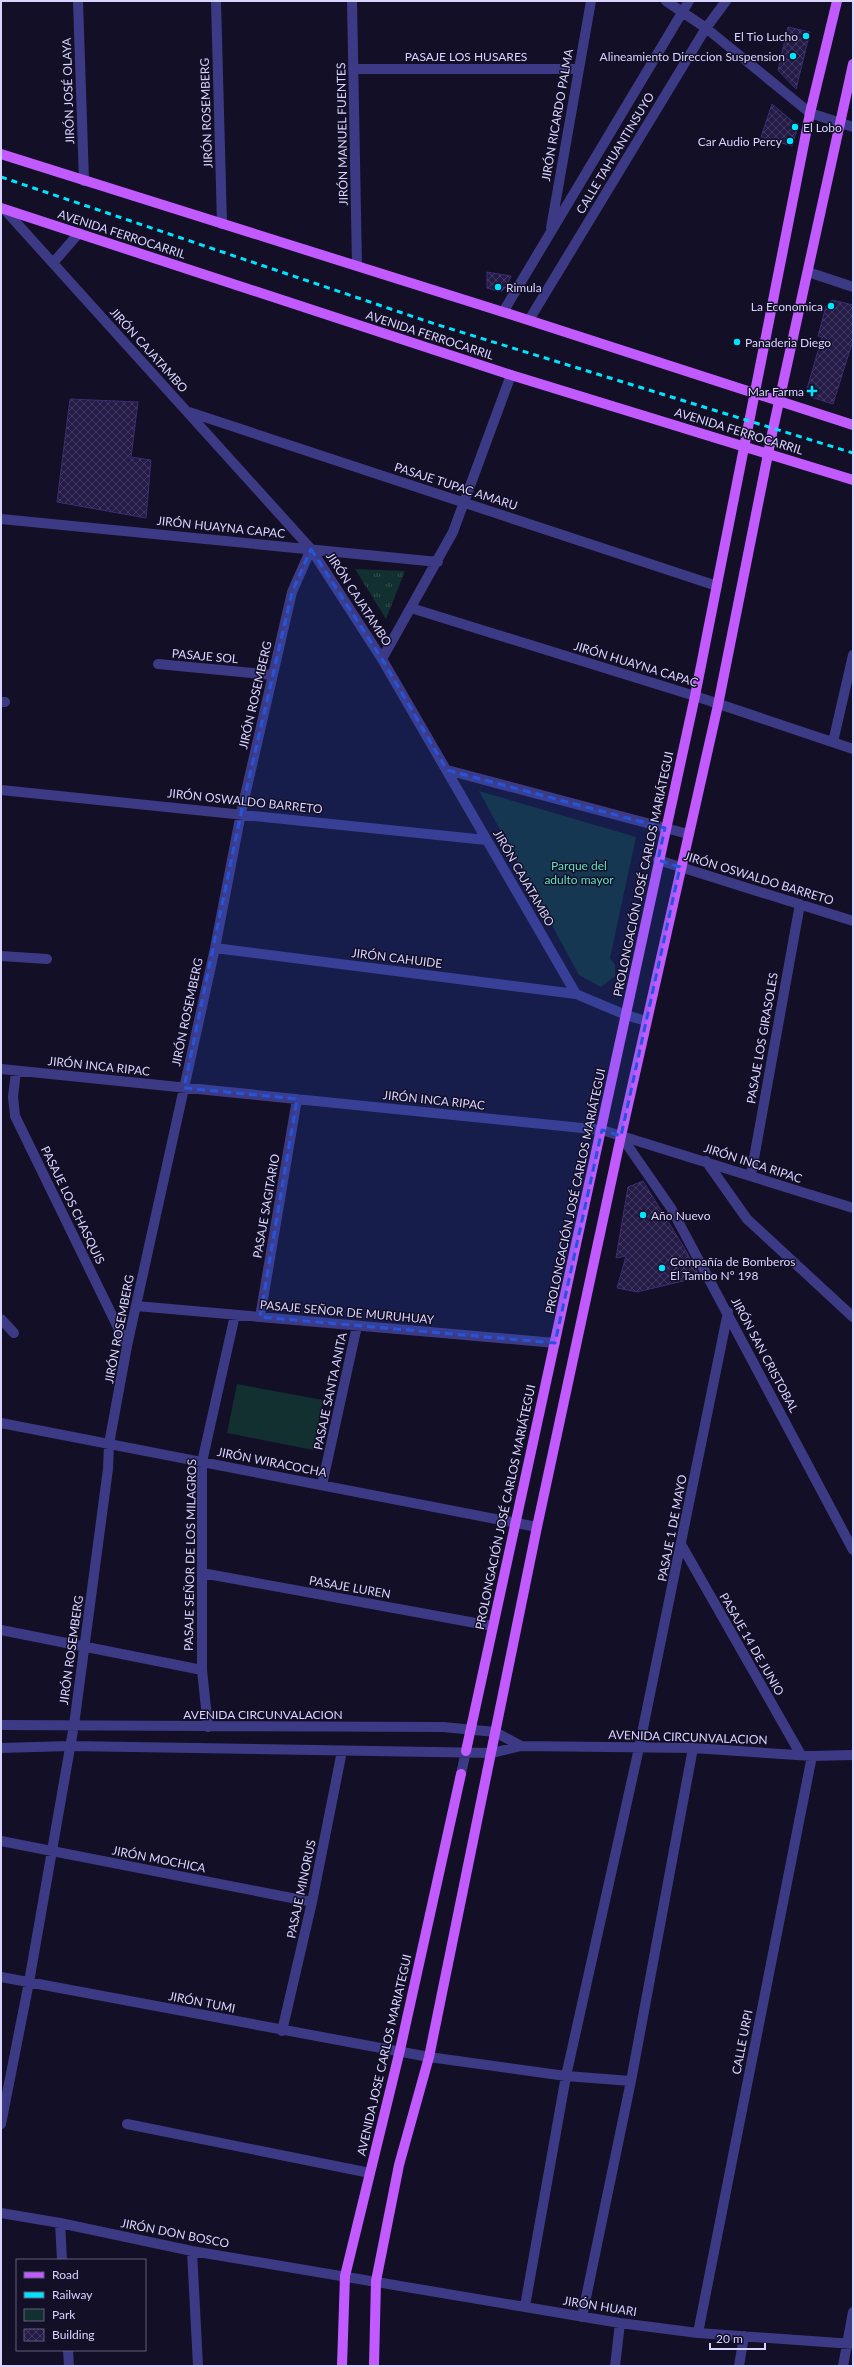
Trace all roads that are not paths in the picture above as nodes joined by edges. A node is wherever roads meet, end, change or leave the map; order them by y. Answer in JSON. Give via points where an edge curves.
{"nodes":[{"id":1,"x":78,"y":1,"type":"edge"},
{"id":2,"x":216,"y":1,"type":"edge"},
{"id":3,"x":352,"y":1,"type":"edge"},
{"id":4,"x":591,"y":1,"type":"edge"},
{"id":5,"x":666,"y":1,"type":"edge"},
{"id":6,"x":689,"y":1,"type":"edge"},
{"id":7,"x":726,"y":1,"type":"edge"},
{"id":8,"x":837,"y":1,"type":"edge"},
{"id":9,"x":682,"y":11,"type":"junction"},
{"id":10,"x":706,"y":28,"type":"junction"},
{"id":11,"x":853,"y":64,"type":"edge"},
{"id":12,"x":354,"y":69,"type":"junction"},
{"id":13,"x":579,"y":69,"type":"junction"},
{"id":14,"x":810,"y":114,"type":"junction"},
{"id":15,"x":841,"y":122,"type":"junction"},
{"id":16,"x":853,"y":126,"type":"edge"},
{"id":17,"x":1,"y":154,"type":"edge"},
{"id":18,"x":84,"y":181,"type":"junction"},
{"id":19,"x":3,"y":208,"type":"edge"},
{"id":20,"x":222,"y":224,"type":"junction"},
{"id":21,"x":79,"y":233,"type":"junction"},
{"id":22,"x":550,"y":234,"type":"junction"},
{"id":23,"x":53,"y":263,"type":"junction"},
{"id":24,"x":357,"y":266,"type":"junction"},
{"id":25,"x":808,"y":272,"type":"junction"},
{"id":26,"x":853,"y":287,"type":"edge"},
{"id":27,"x":503,"y":312,"type":"junction"},
{"id":28,"x":529,"y":320,"type":"junction"},
{"id":29,"x":511,"y":375,"type":"junction"},
{"id":30,"x":756,"y":394,"type":"junction"},
{"id":31,"x":779,"y":401,"type":"junction"},
{"id":32,"x":187,"y":412,"type":"junction"},
{"id":33,"x":853,"y":425,"type":"edge"},
{"id":34,"x":744,"y":447,"type":"junction"},
{"id":35,"x":769,"y":453,"type":"junction"},
{"id":36,"x":853,"y":480,"type":"edge"},
{"id":37,"x":464,"y":502,"type":"junction"},
{"id":38,"x":1,"y":518,"type":"edge"},
{"id":39,"x":311,"y":549,"type":"junction"},
{"id":40,"x":438,"y":562,"type":"junction"},
{"id":41,"x":717,"y":586,"type":"junction"},
{"id":42,"x":411,"y":608,"type":"junction"},
{"id":43,"x":853,"y":655,"type":"edge"},
{"id":44,"x":382,"y":659,"type":"junction"},
{"id":45,"x":158,"y":664,"type":"dead end"},
{"id":46,"x":273,"y":675,"type":"junction"},
{"id":47,"x":695,"y":696,"type":"junction"},
{"id":48,"x":718,"y":705,"type":"junction"},
{"id":49,"x":833,"y":742,"type":"junction"},
{"id":50,"x":853,"y":749,"type":"edge"},
{"id":51,"x":447,"y":770,"type":"junction"},
{"id":52,"x":1,"y":790,"type":"edge"},
{"id":53,"x":241,"y":813,"type":"junction"},
{"id":54,"x":665,"y":828,"type":"junction"},
{"id":55,"x":688,"y":834,"type":"junction"},
{"id":56,"x":486,"y":840,"type":"junction"},
{"id":57,"x":658,"y":860,"type":"junction"},
{"id":58,"x":680,"y":867,"type":"junction"},
{"id":59,"x":800,"y":904,"type":"junction"},
{"id":60,"x":853,"y":921,"type":"edge"},
{"id":61,"x":215,"y":948,"type":"junction"},
{"id":62,"x":1,"y":956,"type":"edge"},
{"id":63,"x":48,"y":959,"type":"dead end"},
{"id":64,"x":576,"y":994,"type":"junction"},
{"id":65,"x":626,"y":1015,"type":"junction"},
{"id":66,"x":646,"y":1021,"type":"junction"},
{"id":67,"x":1,"y":1069,"type":"edge"},
{"id":68,"x":16,"y":1071,"type":"junction"},
{"id":69,"x":184,"y":1088,"type":"junction"},
{"id":70,"x":297,"y":1099,"type":"junction"},
{"id":71,"x":602,"y":1130,"type":"junction"},
{"id":72,"x":621,"y":1136,"type":"junction"},
{"id":73,"x":706,"y":1161,"type":"junction"},
{"id":74,"x":751,"y":1176,"type":"junction"},
{"id":75,"x":853,"y":1208,"type":"edge"},
{"id":76,"x":136,"y":1306,"type":"junction"},
{"id":77,"x":728,"y":1312,"type":"junction"},
{"id":78,"x":235,"y":1315,"type":"junction"},
{"id":79,"x":260,"y":1317,"type":"junction"},
{"id":80,"x":853,"y":1317,"type":"edge"},
{"id":81,"x":1,"y":1319,"type":"edge"},
{"id":82,"x":357,"y":1326,"type":"junction"},
{"id":83,"x":14,"y":1333,"type":"dead end"},
{"id":84,"x":555,"y":1343,"type":"junction"},
{"id":85,"x":127,"y":1346,"type":"junction"},
{"id":86,"x":1,"y":1423,"type":"edge"},
{"id":87,"x":109,"y":1444,"type":"junction"},
{"id":88,"x":202,"y":1462,"type":"junction"},
{"id":89,"x":322,"y":1485,"type":"junction"},
{"id":90,"x":515,"y":1522,"type":"junction"},
{"id":91,"x":538,"y":1527,"type":"junction"},
{"id":92,"x":682,"y":1546,"type":"junction"},
{"id":93,"x":853,"y":1550,"type":"edge"},
{"id":94,"x":202,"y":1573,"type":"junction"},
{"id":95,"x":492,"y":1626,"type":"junction"},
{"id":96,"x":1,"y":1630,"type":"edge"},
{"id":97,"x":85,"y":1647,"type":"junction"},
{"id":98,"x":202,"y":1670,"type":"junction"},
{"id":99,"x":1,"y":1725,"type":"edge"},
{"id":100,"x":74,"y":1725,"type":"junction"},
{"id":101,"x":208,"y":1727,"type":"junction"},
{"id":102,"x":469,"y":1729,"type":"junction"},
{"id":103,"x":495,"y":1732,"type":"junction"},
{"id":104,"x":70,"y":1746,"type":"junction"},
{"id":105,"x":521,"y":1746,"type":"junction"},
{"id":106,"x":1,"y":1748,"type":"edge"},
{"id":107,"x":639,"y":1748,"type":"junction"},
{"id":108,"x":693,"y":1748,"type":"junction"},
{"id":109,"x":342,"y":1751,"type":"junction"},
{"id":110,"x":466,"y":1751,"type":"junction"},
{"id":111,"x":492,"y":1753,"type":"junction"},
{"id":112,"x":801,"y":1755,"type":"junction"},
{"id":113,"x":853,"y":1755,"type":"edge"},
{"id":114,"x":812,"y":1756,"type":"junction"},
{"id":115,"x":461,"y":1774,"type":"joint"},
{"id":116,"x":1,"y":1841,"type":"edge"},
{"id":117,"x":52,"y":1851,"type":"junction"},
{"id":118,"x":312,"y":1902,"type":"junction"},
{"id":119,"x":1,"y":1977,"type":"edge"},
{"id":120,"x":29,"y":1982,"type":"junction"},
{"id":121,"x":282,"y":2031,"type":"junction"},
{"id":122,"x":400,"y":2050,"type":"junction"},
{"id":123,"x":429,"y":2057,"type":"junction"},
{"id":124,"x":566,"y":2076,"type":"junction"},
{"id":125,"x":631,"y":2081,"type":"junction"},
{"id":126,"x":4,"y":2099,"type":"edge"},
{"id":127,"x":1,"y":2124,"type":"edge"},
{"id":128,"x":127,"y":2124,"type":"dead end"},
{"id":129,"x":370,"y":2173,"type":"junction"},
{"id":130,"x":1,"y":2213,"type":"edge"},
{"id":131,"x":60,"y":2223,"type":"junction"},
{"id":132,"x":192,"y":2251,"type":"junction"},
{"id":133,"x":62,"y":2259,"type":"edge"},
{"id":134,"x":345,"y":2276,"type":"junction"},
{"id":135,"x":376,"y":2281,"type":"junction"},
{"id":136,"x":525,"y":2306,"type":"junction"},
{"id":137,"x":853,"y":2312,"type":"edge"},
{"id":138,"x":582,"y":2317,"type":"junction"},
{"id":139,"x":620,"y":2323,"type":"junction"},
{"id":140,"x":698,"y":2333,"type":"junction"},
{"id":141,"x":744,"y":2336,"type":"junction"},
{"id":142,"x":850,"y":2344,"type":"edge"},
{"id":143,"x":68,"y":2351,"type":"edge"},
{"id":144,"x":69,"y":2366,"type":"edge"},
{"id":145,"x":198,"y":2366,"type":"edge"},
{"id":146,"x":342,"y":2366,"type":"edge"},
{"id":147,"x":374,"y":2366,"type":"edge"},
{"id":148,"x":615,"y":2366,"type":"edge"},
{"id":149,"x":739,"y":2366,"type":"edge"},
{"id":150,"x":843,"y":2366,"type":"edge"}],
"edges":[{"from":1,"to":18,"type":"street","name":"JIRÓN JOSÉ OLAYA"},
{"from":2,"to":20,"type":"street","name":"JIRÓN ROSEMBERG"},
{"from":3,"to":12,"type":"street","name":"JIRÓN MANUEL FUENTES"},
{"from":4,"to":13,"type":"street","name":"JIRÓN RICARDO PALMA"},
{"from":5,"to":9,"type":"street"},
{"from":6,"to":9,"type":"street","name":"CALLE TAHUANTINSUYO"},
{"from":7,"to":10,"type":"street","name":"CALLE TAHUANTINSUYO"},
{"from":8,"to":14,"type":"main road","name":"PROLONGACIÓN JOSÉ CARLOS MARIÁTEGUI"},
{"from":9,"to":10,"type":"street"},
{"from":9,"to":22,"type":"street","name":"CALLE TAHUANTINSUYO"},
{"from":10,"to":14,"type":"street"},
{"from":10,"to":28,"type":"street","name":"CALLE TAHUANTINSUYO"},
{"from":11,"to":15,"type":"main road"},
{"from":12,"to":13,"type":"street","name":"PASAJE LOS HUSARES"},
{"from":12,"to":24,"type":"street","name":"JIRÓN MANUEL FUENTES"},
{"from":13,"to":22,"type":"street","name":"JIRÓN RICARDO PALMA"},
{"from":14,"to":15,"type":"street"},
{"from":14,"to":30,"type":"main road","name":"PROLONGACIÓN JOSÉ CARLOS MARIÁTEGUI"},
{"from":15,"to":16,"type":"street"},
{"from":15,"to":25,"type":"main road"},
{"from":17,"to":18,"type":"main road"},
{"from":18,"to":20,"type":"main road"},
{"from":19,"to":21,"type":"main road","name":"AVENIDA FERROCARRIL"},
{"from":19,"to":23,"type":"street","name":"JIRÓN CAJATAMBO"},
{"from":20,"to":24,"type":"main road"},
{"from":21,"to":23,"type":"street"},
{"from":21,"to":29,"type":"main road","name":"AVENIDA FERROCARRIL"},
{"from":22,"to":27,"type":"street","name":"CALLE TAHUANTINSUYO"},
{"from":23,"to":32,"type":"street","name":"JIRÓN CAJATAMBO"},
{"from":24,"to":27,"type":"main road"},
{"from":25,"to":26,"type":"street"},
{"from":25,"to":31,"type":"main road"},
{"from":27,"to":28,"type":"main road"},
{"from":28,"to":30,"type":"main road"},
{"from":29,"to":34,"type":"main road","name":"AVENIDA FERROCARRIL"},
{"from":29,"to":37,"type":"street"},
{"from":30,"to":31,"type":"main road"},
{"from":30,"to":34,"type":"main road","name":"PROLONGACIÓN JOSÉ CARLOS MARIÁTEGUI"},
{"from":31,"to":33,"type":"main road"},
{"from":31,"to":35,"type":"main road"},
{"from":32,"to":37,"type":"street","name":"PASAJE TUPAC AMARU"},
{"from":32,"to":39,"type":"street","name":"JIRÓN CAJATAMBO"},
{"from":34,"to":35,"type":"main road","name":"AVENIDA FERROCARRIL"},
{"from":34,"to":41,"type":"main road","name":"PROLONGACIÓN JOSÉ CARLOS MARIÁTEGUI"},
{"from":35,"to":36,"type":"main road","name":"AVENIDA FERROCARRIL"},
{"from":35,"to":48,"type":"main road"},
{"from":37,"to":40,"type":"street"},
{"from":37,"to":41,"type":"street","name":"PASAJE TUPAC AMARU"},
{"from":38,"to":39,"type":"street","name":"JIRÓN HUAYNA CAPAC"},
{"from":39,"to":40,"type":"street","name":"JIRÓN HUAYNA CAPAC"},
{"from":39,"to":44,"type":"street","name":"JIRÓN CAJATAMBO"},
{"from":39,"to":46,"type":"street","name":"JIRÓN ROSEMBERG","via":[[292,592]]},
{"from":40,"to":42,"type":"street"},
{"from":41,"to":47,"type":"main road","name":"PROLONGACIÓN JOSÉ CARLOS MARIÁTEGUI"},
{"from":42,"to":44,"type":"street"},
{"from":42,"to":47,"type":"street","name":"JIRÓN HUAYNA CAPAC"},
{"from":43,"to":49,"type":"street"},
{"from":44,"to":51,"type":"street","name":"JIRÓN CAJATAMBO"},
{"from":45,"to":46,"type":"street","name":"PASAJE SOL"},
{"from":46,"to":53,"type":"street","name":"JIRÓN ROSEMBERG"},
{"from":47,"to":48,"type":"street","name":"JIRÓN HUAYNA CAPAC"},
{"from":47,"to":54,"type":"main road","name":"PROLONGACIÓN JOSÉ CARLOS MARIÁTEGUI"},
{"from":48,"to":49,"type":"street","name":"JIRÓN HUAYNA CAPAC"},
{"from":48,"to":55,"type":"main road"},
{"from":49,"to":50,"type":"street","name":"JIRÓN HUAYNA CAPAC"},
{"from":51,"to":54,"type":"street","name":"JIRÓN OSWALDO BARRETO"},
{"from":51,"to":56,"type":"street","name":"JIRÓN CAJATAMBO"},
{"from":52,"to":53,"type":"street","name":"JIRÓN OSWALDO BARRETO"},
{"from":53,"to":56,"type":"street","name":"JIRÓN OSWALDO BARRETO"},
{"from":53,"to":61,"type":"street","name":"JIRÓN ROSEMBERG"},
{"from":54,"to":55,"type":"street","name":"JIRÓN OSWALDO BARRETO"},
{"from":54,"to":57,"type":"main road","name":"PROLONGACIÓN JOSÉ CARLOS MARIÁTEGUI"},
{"from":55,"to":58,"type":"main road"},
{"from":56,"to":64,"type":"street","name":"JIRÓN CAJATAMBO"},
{"from":57,"to":58,"type":"street","name":"JIRÓN OSWALDO BARRETO"},
{"from":57,"to":65,"type":"main road","name":"PROLONGACIÓN JOSÉ CARLOS MARIÁTEGUI"},
{"from":58,"to":59,"type":"street","name":"JIRÓN OSWALDO BARRETO"},
{"from":58,"to":66,"type":"main road"},
{"from":59,"to":60,"type":"street","name":"JIRÓN OSWALDO BARRETO"},
{"from":59,"to":74,"type":"street","name":"PASAJE LOS GIRASOLES"},
{"from":61,"to":64,"type":"street","name":"JIRÓN CAHUIDE"},
{"from":61,"to":69,"type":"street","name":"JIRÓN ROSEMBERG"},
{"from":62,"to":63,"type":"street"},
{"from":64,"to":65,"type":"street"},
{"from":65,"to":66,"type":"street"},
{"from":65,"to":71,"type":"main road","name":"PROLONGACIÓN JOSÉ CARLOS MARIÁTEGUI"},
{"from":66,"to":72,"type":"main road"},
{"from":67,"to":68,"type":"street","name":"JIRÓN INCA RIPAC"},
{"from":68,"to":69,"type":"street","name":"JIRÓN INCA RIPAC"},
{"from":68,"to":85,"type":"street","name":"PASAJE LOS CHASQUIS","via":[[13,1096],[15,1116]]},
{"from":69,"to":70,"type":"street","name":"JIRÓN INCA RIPAC"},
{"from":69,"to":76,"type":"street","name":"JIRÓN ROSEMBERG"},
{"from":70,"to":71,"type":"street","name":"JIRÓN INCA RIPAC"},
{"from":70,"to":79,"type":"street","name":"PASAJE SAGITARIO"},
{"from":71,"to":72,"type":"street","name":"JIRÓN INCA RIPAC"},
{"from":71,"to":84,"type":"main road","name":"PROLONGACIÓN JOSÉ CARLOS MARIÁTEGUI"},
{"from":72,"to":73,"type":"street","name":"JIRÓN INCA RIPAC"},
{"from":72,"to":77,"type":"street","name":"JIRÓN SAN CRISTOBAL","via":[[671,1208]]},
{"from":72,"to":91,"type":"main road"},
{"from":73,"to":74,"type":"street","name":"JIRÓN INCA RIPAC"},
{"from":73,"to":80,"type":"street","via":[[747,1219]]},
{"from":74,"to":75,"type":"street","name":"JIRÓN INCA RIPAC"},
{"from":76,"to":78,"type":"street","name":"PASAJE SEÑOR DE MURUHUAY"},
{"from":76,"to":85,"type":"street","name":"JIRÓN ROSEMBERG"},
{"from":77,"to":92,"type":"street","name":"PASAJE 1 DE MAYO"},
{"from":77,"to":93,"type":"street","name":"JIRÓN SAN CRISTOBAL"},
{"from":78,"to":79,"type":"street","name":"PASAJE SEÑOR DE MURUHUAY"},
{"from":78,"to":88,"type":"street","name":"PASAJE SEÑOR DE LOS MILAGROS"},
{"from":79,"to":82,"type":"street","name":"PASAJE SEÑOR DE MURUHUAY"},
{"from":81,"to":83,"type":"street"},
{"from":82,"to":84,"type":"street","name":"PASAJE SEÑOR DE MURUHUAY"},
{"from":82,"to":89,"type":"street","name":"PASAJE SANTA ANITA"},
{"from":84,"to":90,"type":"main road","name":"PROLONGACIÓN JOSÉ CARLOS MARIÁTEGUI"},
{"from":85,"to":87,"type":"street","name":"JIRÓN ROSEMBERG"},
{"from":86,"to":87,"type":"street","name":"JIRÓN WIRACOCHA"},
{"from":87,"to":88,"type":"street","name":"JIRÓN WIRACOCHA"},
{"from":87,"to":97,"type":"street","name":"JIRÓN ROSEMBERG"},
{"from":88,"to":89,"type":"street","name":"JIRÓN WIRACOCHA"},
{"from":88,"to":94,"type":"street","name":"PASAJE SEÑOR DE LOS MILAGROS"},
{"from":89,"to":90,"type":"street","name":"JIRÓN WIRACOCHA"},
{"from":90,"to":91,"type":"street","name":"JIRÓN WIRACOCHA"},
{"from":90,"to":95,"type":"main road","name":"PROLONGACIÓN JOSÉ CARLOS MARIÁTEGUI"},
{"from":91,"to":103,"type":"main road"},
{"from":92,"to":107,"type":"street","name":"PASAJE 1 DE MAYO"},
{"from":92,"to":112,"type":"street","name":"PASAJE 14 DE JUNIO"},
{"from":94,"to":95,"type":"street","name":"PASAJE LUREN"},
{"from":94,"to":98,"type":"street","name":"PASAJE SEÑOR DE LOS MILAGROS"},
{"from":95,"to":102,"type":"main road","name":"PROLONGACIÓN JOSÉ CARLOS MARIÁTEGUI"},
{"from":96,"to":97,"type":"street"},
{"from":97,"to":98,"type":"street"},
{"from":97,"to":100,"type":"street","name":"JIRÓN ROSEMBERG"},
{"from":98,"to":101,"type":"street","name":"PASAJE SEÑOR DE LOS MILAGROS"},
{"from":99,"to":100,"type":"street","name":"AVENIDA CIRCUNVALACION"},
{"from":100,"to":101,"type":"street","name":"AVENIDA CIRCUNVALACION"},
{"from":100,"to":104,"type":"street","name":"JIRÓN ROSEMBERG"},
{"from":101,"to":102,"type":"street","name":"AVENIDA CIRCUNVALACION"},
{"from":102,"to":103,"type":"street","name":"AVENIDA CIRCUNVALACION"},
{"from":102,"to":110,"type":"main road","name":"PROLONGACIÓN JOSÉ CARLOS MARIÁTEGUI"},
{"from":103,"to":105,"type":"street","name":"AVENIDA CIRCUNVALACION"},
{"from":103,"to":111,"type":"main road"},
{"from":104,"to":106,"type":"street","name":"AVENIDA CIRCUNVALACION"},
{"from":104,"to":109,"type":"street","name":"AVENIDA CIRCUNVALACION"},
{"from":104,"to":117,"type":"street","name":"JIRÓN ROSEMBERG"},
{"from":105,"to":107,"type":"street","name":"AVENIDA CIRCUNVALACION"},
{"from":105,"to":111,"type":"street","name":"AVENIDA CIRCUNVALACION"},
{"from":107,"to":108,"type":"street","name":"AVENIDA CIRCUNVALACION"},
{"from":107,"to":124,"type":"street","name":"PASAJE 1 DE MAYO"},
{"from":108,"to":112,"type":"street","name":"AVENIDA CIRCUNVALACION"},
{"from":108,"to":125,"type":"street"},
{"from":109,"to":110,"type":"street","name":"AVENIDA CIRCUNVALACION"},
{"from":109,"to":118,"type":"street","name":"PASAJE MINORUS"},
{"from":110,"to":111,"type":"street","name":"AVENIDA CIRCUNVALACION"},
{"from":110,"to":115,"type":"street","name":"AVENIDA JOSE CARLOS MARIATEGUI"},
{"from":111,"to":123,"type":"main road"},
{"from":112,"to":114,"type":"street","name":"AVENIDA CIRCUNVALACION"},
{"from":113,"to":114,"type":"street","name":"AVENIDA CIRCUNVALACION"},
{"from":114,"to":140,"type":"street","name":"CALLE URPI"},
{"from":115,"to":122,"type":"main road","name":"AVENIDA JOSE CARLOS MARIATEGUI"},
{"from":116,"to":117,"type":"street","name":"JIRÓN MOCHICA"},
{"from":117,"to":118,"type":"street","name":"JIRÓN MOCHICA"},
{"from":117,"to":120,"type":"street","name":"JIRÓN ROSEMBERG"},
{"from":118,"to":121,"type":"street","name":"PASAJE MINORUS"},
{"from":119,"to":120,"type":"street","name":"JIRÓN TUMI"},
{"from":120,"to":121,"type":"street","name":"JIRÓN TUMI"},
{"from":120,"to":126,"type":"street","name":"JIRÓN ROSEMBERG"},
{"from":121,"to":122,"type":"street","name":"JIRÓN TUMI"},
{"from":122,"to":123,"type":"street","name":"JIRÓN TUMI"},
{"from":122,"to":129,"type":"main road","name":"AVENIDA JOSE CARLOS MARIATEGUI"},
{"from":123,"to":124,"type":"street","name":"JIRÓN TUMI"},
{"from":123,"to":135,"type":"main road","via":[[399,2165]]},
{"from":124,"to":125,"type":"street","name":"JIRÓN TUMI"},
{"from":124,"to":136,"type":"street","name":"PASAJE 1 DE MAYO"},
{"from":125,"to":138,"type":"street"},
{"from":126,"to":127,"type":"street","name":"JIRÓN ROSEMBERG"},
{"from":128,"to":129,"type":"street"},
{"from":129,"to":134,"type":"main road","name":"AVENIDA JOSE CARLOS MARIATEGUI"},
{"from":130,"to":131,"type":"street","name":"JIRÓN DON BOSCO"},
{"from":131,"to":132,"type":"street","name":"JIRÓN DON BOSCO"},
{"from":131,"to":133,"type":"street"},
{"from":132,"to":134,"type":"street","name":"JIRÓN DON BOSCO"},
{"from":132,"to":145,"type":"street"},
{"from":134,"to":135,"type":"street","name":"JIRÓN HUARI"},
{"from":134,"to":146,"type":"main road","name":"AVENIDA JOSE CARLOS MARIATEGUI"},
{"from":135,"to":136,"type":"street","name":"JIRÓN HUARI"},
{"from":135,"to":147,"type":"main road"},
{"from":136,"to":138,"type":"street","name":"JIRÓN HUARI"},
{"from":137,"to":142,"type":"street"},
{"from":138,"to":139,"type":"street","name":"JIRÓN HUARI"},
{"from":139,"to":140,"type":"street","name":"JIRÓN HUARI"},
{"from":139,"to":148,"type":"street"},
{"from":140,"to":141,"type":"street","name":"JIRÓN HUARI"},
{"from":141,"to":142,"type":"street","name":"JIRÓN HUARI"},
{"from":141,"to":149,"type":"street"},
{"from":142,"to":150,"type":"street"},
{"from":143,"to":144,"type":"street"}]}
